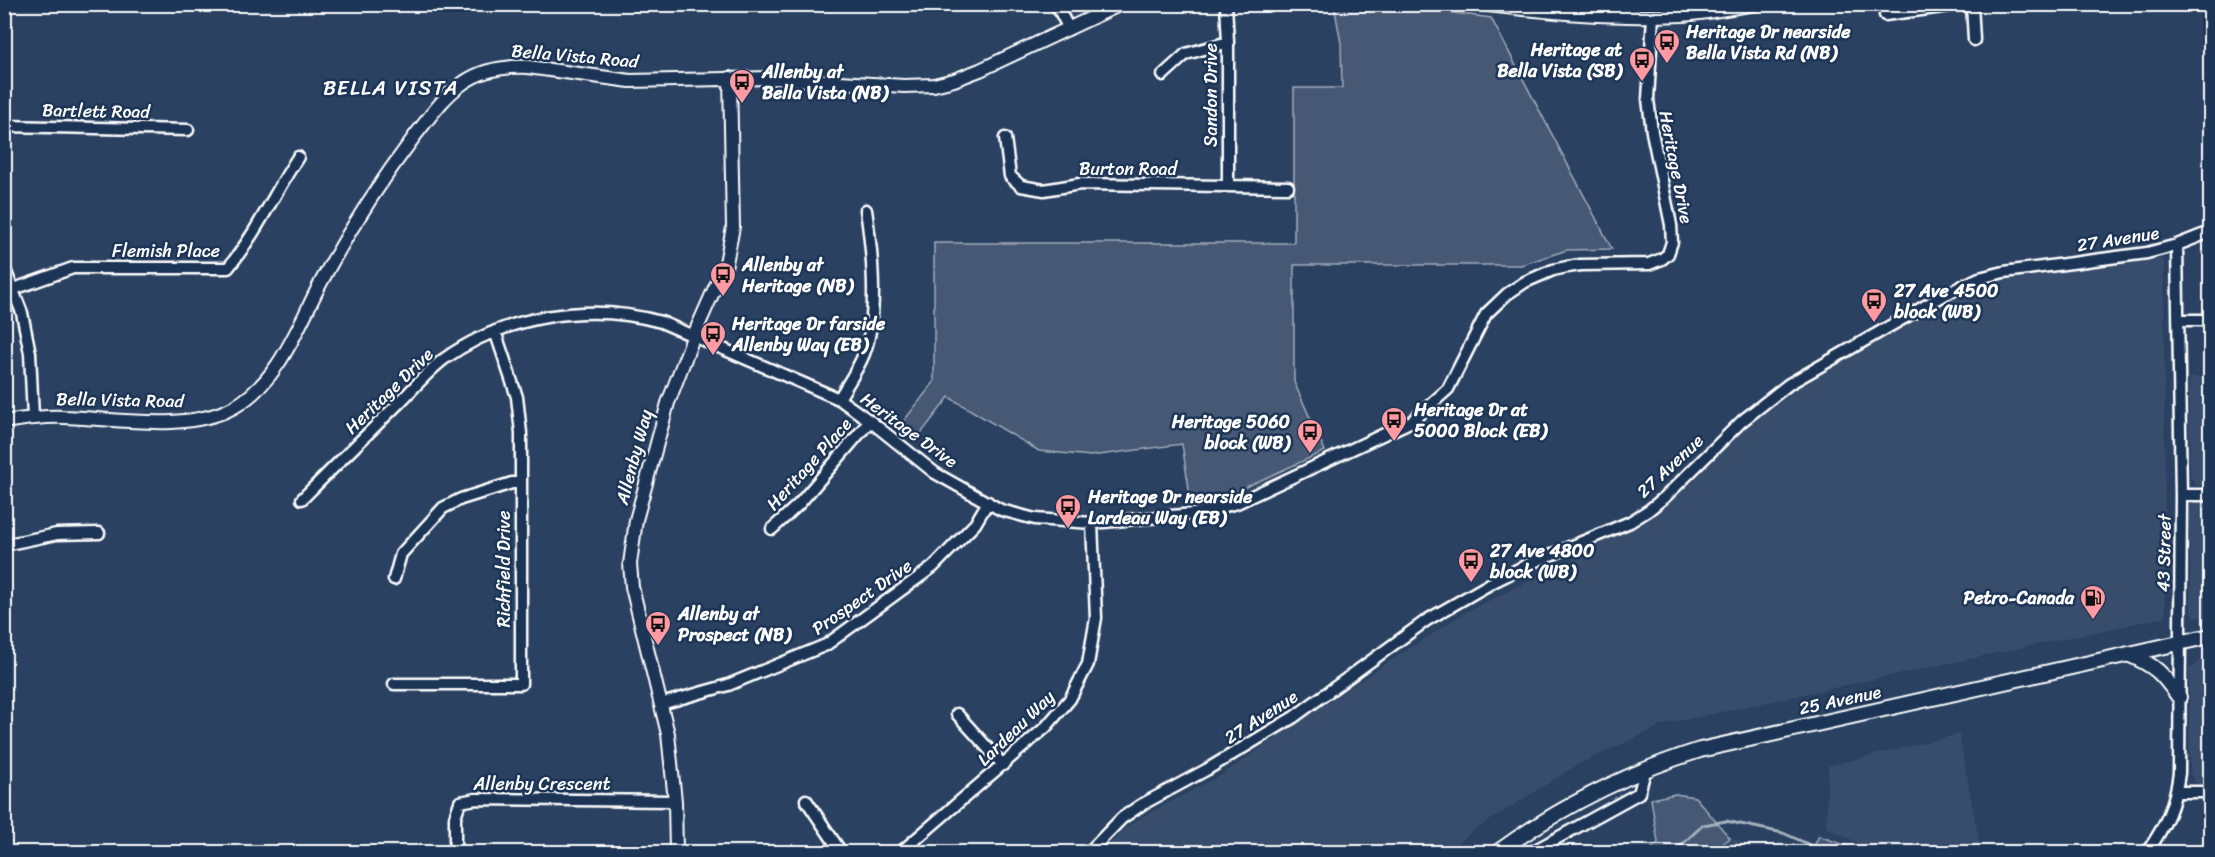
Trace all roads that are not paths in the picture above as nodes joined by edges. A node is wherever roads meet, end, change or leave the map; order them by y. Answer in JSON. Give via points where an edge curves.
{"nodes":[{"id":1,"x":1056,"y":4,"type":"edge"},
{"id":2,"x":1121,"y":4,"type":"edge"},
{"id":3,"x":1226,"y":4,"type":"edge"},
{"id":4,"x":1480,"y":4,"type":"edge"},
{"id":5,"x":1755,"y":4,"type":"edge"},
{"id":6,"x":1964,"y":4,"type":"edge"},
{"id":7,"x":1972,"y":4,"type":"edge"},
{"id":8,"x":1653,"y":15,"type":"junction"},
{"id":9,"x":1885,"y":15,"type":"dead end"},
{"id":10,"x":1069,"y":29,"type":"junction"},
{"id":11,"x":1974,"y":40,"type":"dead end"},
{"id":12,"x":1228,"y":42,"type":"junction"},
{"id":13,"x":1163,"y":75,"type":"dead end"},
{"id":14,"x":730,"y":78,"type":"junction"},
{"id":15,"x":4,"y":126,"type":"edge"},
{"id":16,"x":188,"y":129,"type":"dead end"},
{"id":17,"x":1005,"y":138,"type":"dead end"},
{"id":18,"x":298,"y":157,"type":"dead end"},
{"id":19,"x":1228,"y":186,"type":"junction"},
{"id":20,"x":1288,"y":187,"type":"dead end"},
{"id":21,"x":866,"y":210,"type":"dead end"},
{"id":22,"x":2211,"y":232,"type":"edge"},
{"id":23,"x":2177,"y":246,"type":"junction"},
{"id":24,"x":4,"y":267,"type":"edge"},
{"id":25,"x":14,"y":289,"type":"junction"},
{"id":26,"x":2178,"y":320,"type":"junction"},
{"id":27,"x":2211,"y":320,"type":"edge"},
{"id":28,"x":495,"y":331,"type":"junction"},
{"id":29,"x":694,"y":335,"type":"junction"},
{"id":30,"x":839,"y":399,"type":"junction"},
{"id":31,"x":33,"y":417,"type":"junction"},
{"id":32,"x":870,"y":421,"type":"junction"},
{"id":33,"x":4,"y":422,"type":"edge"},
{"id":34,"x":520,"y":483,"type":"junction"},
{"id":35,"x":2181,"y":495,"type":"junction"},
{"id":36,"x":2211,"y":495,"type":"edge"},
{"id":37,"x":302,"y":499,"type":"dead end"},
{"id":38,"x":988,"y":502,"type":"junction"},
{"id":39,"x":1092,"y":523,"type":"junction"},
{"id":40,"x":772,"y":529,"type":"dead end"},
{"id":41,"x":99,"y":533,"type":"dead end"},
{"id":42,"x":4,"y":545,"type":"edge"},
{"id":43,"x":394,"y":579,"type":"dead end"},
{"id":44,"x":2211,"y":636,"type":"edge"},
{"id":45,"x":2179,"y":643,"type":"junction"},
{"id":46,"x":2128,"y":654,"type":"junction"},
{"id":47,"x":394,"y":684,"type":"dead end"},
{"id":48,"x":2179,"y":697,"type":"junction"},
{"id":49,"x":661,"y":704,"type":"junction"},
{"id":50,"x":957,"y":714,"type":"dead end"},
{"id":51,"x":1003,"y":765,"type":"junction"},
{"id":52,"x":1644,"y":775,"type":"dead end"},
{"id":53,"x":2176,"y":792,"type":"junction"},
{"id":54,"x":2211,"y":792,"type":"edge"},
{"id":55,"x":806,"y":800,"type":"dead end"},
{"id":56,"x":675,"y":801,"type":"junction"},
{"id":57,"x":455,"y":852,"type":"edge"},
{"id":58,"x":676,"y":852,"type":"edge"},
{"id":59,"x":841,"y":852,"type":"edge"},
{"id":60,"x":901,"y":852,"type":"edge"},
{"id":61,"x":1089,"y":852,"type":"edge"},
{"id":62,"x":1498,"y":852,"type":"edge"},
{"id":63,"x":1532,"y":852,"type":"edge"},
{"id":64,"x":2146,"y":852,"type":"edge"}],
"edges":[{"from":1,"to":10,"type":"street"},
{"from":2,"to":10,"type":"street","name":"Bella Vista Road"},
{"from":3,"to":12,"type":"street","name":"Sandon Drive"},
{"from":4,"to":8,"type":"street"},
{"from":5,"to":8,"type":"street","via":[[1683,15]]},
{"from":6,"to":9,"type":"street"},
{"from":7,"to":11,"type":"street"},
{"from":8,"to":39,"type":"street","name":"Heritage Drive","via":[[1649,117],[1672,234],[1670,248],[1662,259],[1649,264],[1567,267],[1526,282],[1486,314],[1448,389],[1412,421],[1237,503],[1194,514]]},
{"from":10,"to":14,"type":"street","name":"Bella Vista Road","via":[[980,70],[934,85]]},
{"from":12,"to":13,"type":"street","via":[[1186,54]]},
{"from":12,"to":19,"type":"street","name":"Sandon Drive"},
{"from":14,"to":29,"type":"street","name":"Allenby Way","via":[[732,227],[726,263]]},
{"from":14,"to":31,"type":"street","name":"Bella Vista Road","via":[[630,81],[514,66],[475,75],[447,97],[368,200],[285,351],[267,378],[246,399],[224,411],[194,419]]},
{"from":15,"to":16,"type":"street","name":"Bartlett Road"},
{"from":17,"to":19,"type":"street","name":"Burton Road","via":[[1010,176],[1021,186],[1044,190],[1080,184]]},
{"from":18,"to":25,"type":"street","name":"Flemish Place","via":[[248,245],[228,268],[73,268]]},
{"from":19,"to":20,"type":"street","name":"Burton Road"},
{"from":21,"to":30,"type":"street","via":[[872,251],[871,319],[864,354]]},
{"from":22,"to":23,"type":"street","name":"27 Avenue"},
{"from":23,"to":26,"type":"street","name":"43 Street"},
{"from":23,"to":61,"type":"street","name":"27 Avenue","via":[[2147,254],[1979,278],[1914,311],[1769,398],[1649,510],[1494,581],[1427,620],[1294,717],[1122,818]]},
{"from":24,"to":25,"type":"street"},
{"from":25,"to":31,"type":"street","via":[[30,353]]},
{"from":26,"to":27,"type":"street"},
{"from":26,"to":35,"type":"street","name":"43 Street"},
{"from":28,"to":29,"type":"street","name":"Heritage Drive","via":[[544,316],[620,314],[662,322]]},
{"from":28,"to":34,"type":"street","name":"Richfield Drive","via":[[518,397]]},
{"from":28,"to":37,"type":"street","name":"Heritage Drive","via":[[442,360]]},
{"from":29,"to":30,"type":"street","name":"Heritage Drive"},
{"from":29,"to":49,"type":"street","name":"Allenby Way","via":[[668,403],[636,520],[630,564],[632,587]]},
{"from":30,"to":32,"type":"street","name":"Heritage Drive"},
{"from":31,"to":33,"type":"street","name":"Bella Vista Road"},
{"from":32,"to":38,"type":"street","name":"Heritage Drive","via":[[935,473]]},
{"from":32,"to":40,"type":"street","name":"Heritage Place","via":[[800,504]]},
{"from":34,"to":43,"type":"street","via":[[461,499],[443,508],[401,554]]},
{"from":34,"to":47,"type":"street","name":"Richfield Drive","via":[[521,684]]},
{"from":35,"to":36,"type":"street"},
{"from":35,"to":45,"type":"street","name":"43 Street"},
{"from":38,"to":39,"type":"street","name":"Heritage Drive","via":[[1001,510],[1035,519]]},
{"from":38,"to":49,"type":"street","name":"Prospect Drive","via":[[975,524],[933,567],[826,645],[728,685]]},
{"from":39,"to":51,"type":"street","name":"Lardeau Way","via":[[1096,618],[1088,664],[1070,699]]},
{"from":41,"to":42,"type":"street","via":[[57,534]]},
{"from":44,"to":45,"type":"main road","name":"25 Avenue"},
{"from":45,"to":46,"type":"main road","name":"25 Avenue"},
{"from":45,"to":48,"type":"street","name":"43 Street"},
{"from":46,"to":48,"type":"main road","via":[[2162,673]]},
{"from":46,"to":62,"type":"main road","name":"25 Avenue","via":[[1700,750],[1642,770],[1593,793]]},
{"from":48,"to":53,"type":"street","name":"43 Street"},
{"from":49,"to":56,"type":"street","name":"Allenby Way"},
{"from":50,"to":51,"type":"street"},
{"from":51,"to":60,"type":"street","name":"Lardeau Way"},
{"from":52,"to":63,"type":"street","via":[[1638,794]]},
{"from":53,"to":54,"type":"street"},
{"from":53,"to":64,"type":"street","name":"43 Street","via":[[2166,823]]},
{"from":55,"to":59,"type":"street"},
{"from":56,"to":57,"type":"street","name":"Allenby Crescent","via":[[468,800],[460,802],[455,817]]},
{"from":56,"to":58,"type":"street","name":"Allenby Way"}]}
